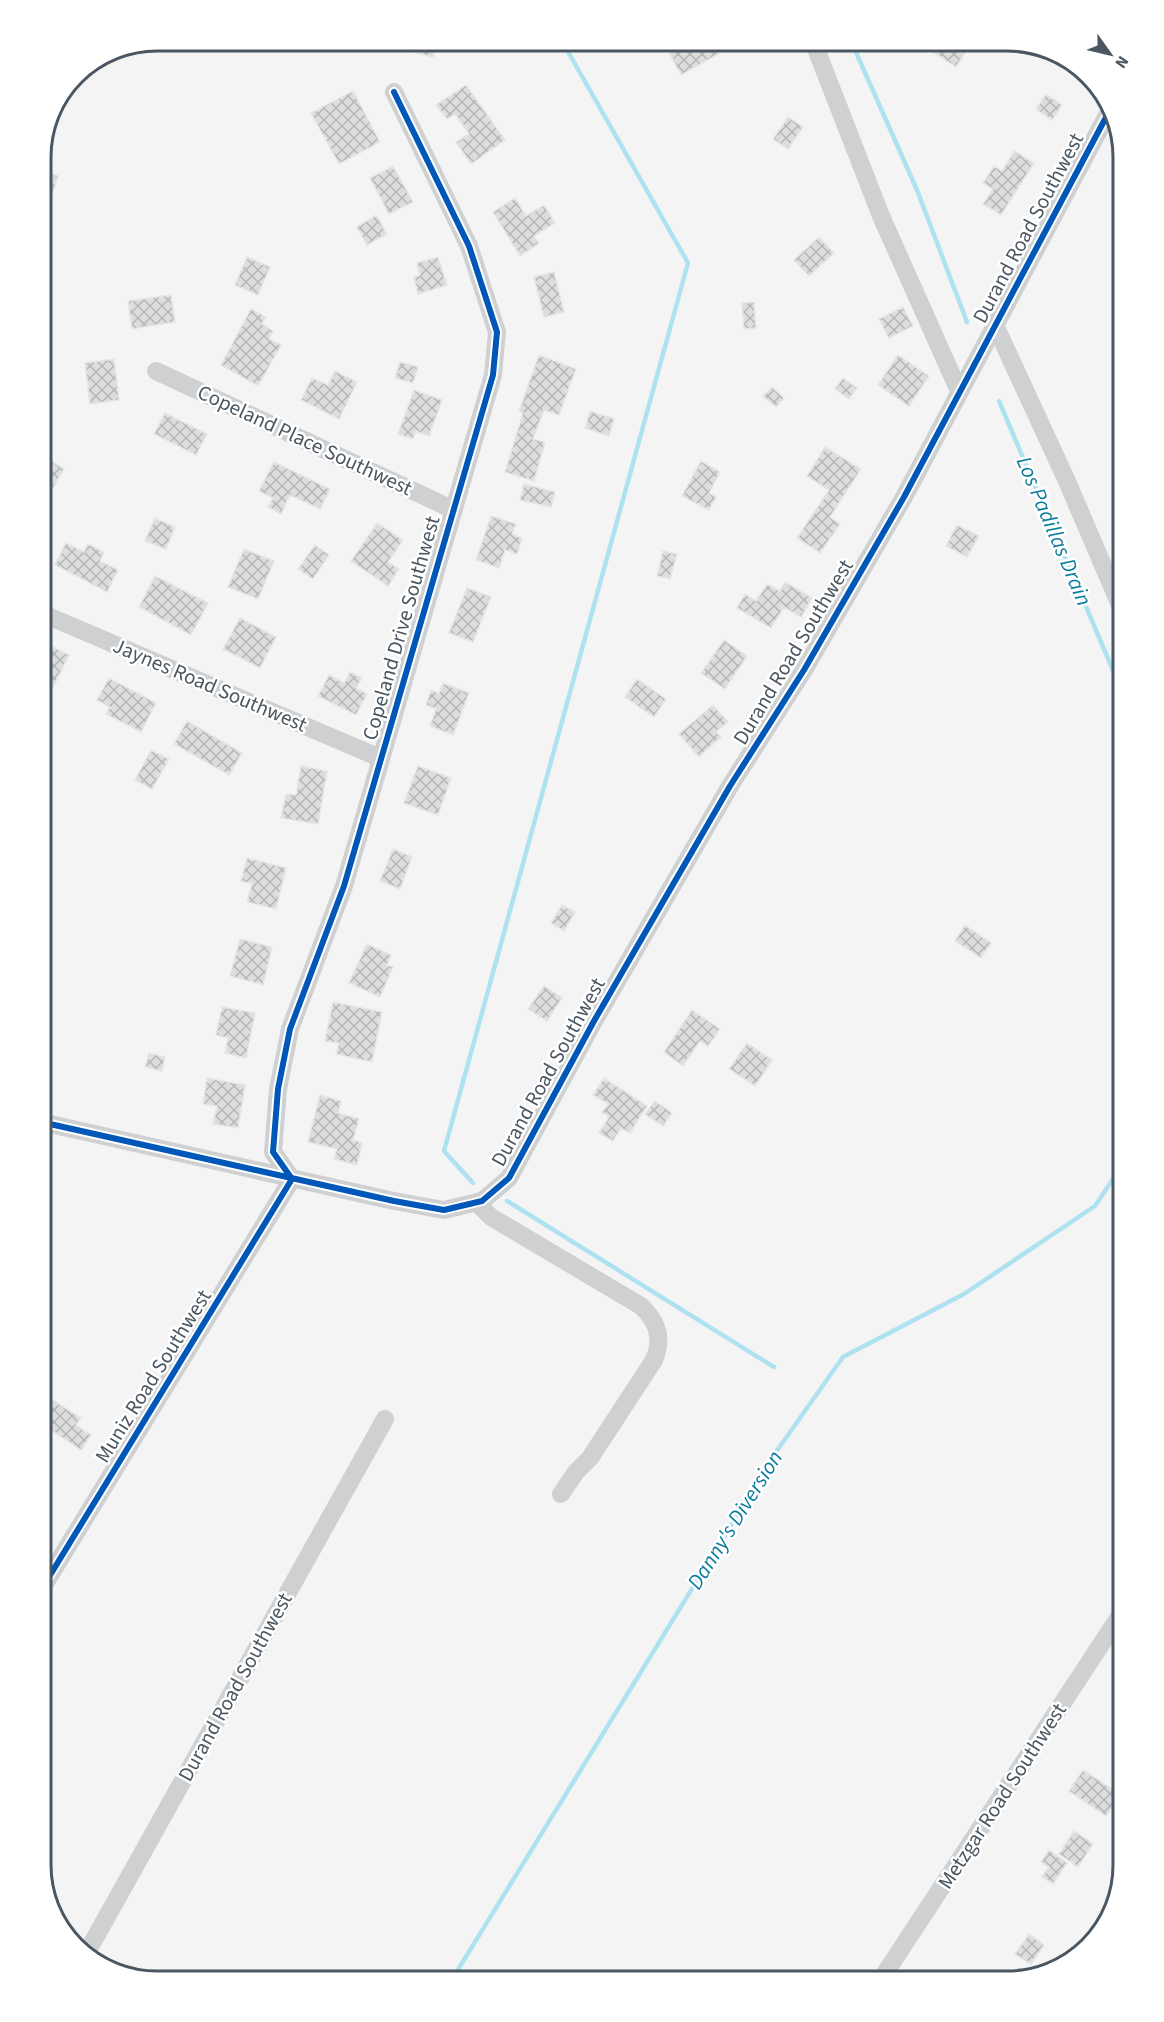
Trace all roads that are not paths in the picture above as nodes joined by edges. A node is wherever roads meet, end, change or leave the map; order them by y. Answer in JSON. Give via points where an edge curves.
{"nodes":[{"id":1,"x":817,"y":51,"type":"edge"},
{"id":2,"x":394,"y":92,"type":"dead end"},
{"id":3,"x":1105,"y":119,"type":"edge"},
{"id":4,"x":995,"y":325,"type":"junction"},
{"id":5,"x":156,"y":371,"type":"dead end"},
{"id":6,"x":958,"y":391,"type":"junction"},
{"id":7,"x":454,"y":510,"type":"junction"},
{"id":8,"x":1113,"y":587,"type":"edge"},
{"id":9,"x":51,"y":617,"type":"edge"},
{"id":10,"x":380,"y":758,"type":"junction"},
{"id":11,"x":51,"y":1124,"type":"edge"},
{"id":12,"x":292,"y":1179,"type":"junction"},
{"id":13,"x":479,"y":1202,"type":"junction"},
{"id":14,"x":385,"y":1419,"type":"dead end"},
{"id":15,"x":561,"y":1494,"type":"dead end"},
{"id":16,"x":51,"y":1572,"type":"edge"},
{"id":17,"x":1113,"y":1628,"type":"edge"},
{"id":18,"x":90,"y":1947,"type":"edge"},
{"id":19,"x":887,"y":1971,"type":"edge"}],
"edges":[{"from":1,"to":6,"type":"street","via":[[881,216]]},
{"from":2,"to":7,"type":"street","name":"Copeland Drive Southwest","via":[[469,246],[497,332],[493,375]]},
{"from":3,"to":4,"type":"street","name":"Durand Road Southwest"},
{"from":4,"to":6,"type":"street","name":"Durand Road Southwest"},
{"from":4,"to":8,"type":"street"},
{"from":5,"to":7,"type":"street","name":"Copeland Place Southwest"},
{"from":6,"to":13,"type":"street","name":"Durand Road Southwest","via":[[898,507],[804,670],[730,786],[594,1021],[509,1178]]},
{"from":7,"to":10,"type":"street","name":"Copeland Drive Southwest"},
{"from":9,"to":10,"type":"street","name":"Jaynes Road Southwest"},
{"from":10,"to":12,"type":"street","name":"Copeland Drive Southwest","via":[[344,886],[286,1049],[273,1152]]},
{"from":11,"to":12,"type":"street"},
{"from":12,"to":13,"type":"street","via":[[444,1209]]},
{"from":12,"to":16,"type":"street","name":"Muniz Road Southwest"},
{"from":13,"to":15,"type":"street","via":[[491,1217],[641,1306],[657,1328],[661,1344],[654,1360],[590,1458]]},
{"from":14,"to":18,"type":"street","name":"Durand Road Southwest"},
{"from":17,"to":19,"type":"street","name":"Metzgar Road Southwest"}]}
